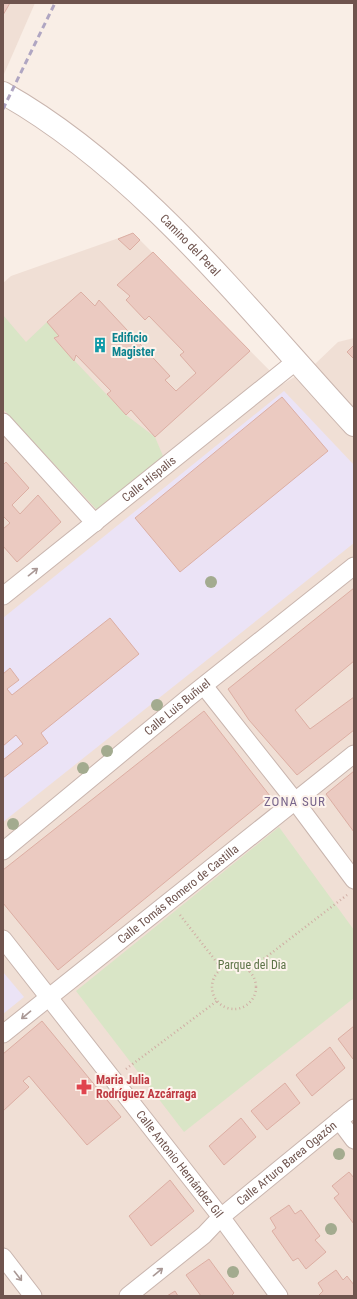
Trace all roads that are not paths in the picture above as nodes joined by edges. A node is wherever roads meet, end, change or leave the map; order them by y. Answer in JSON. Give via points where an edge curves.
{"nodes":[{"id":1,"x":3,"y":93,"type":"edge"},
{"id":2,"x":295,"y":362,"type":"junction"},
{"id":3,"x":3,"y":422,"type":"edge"},
{"id":4,"x":354,"y":425,"type":"edge"},
{"id":5,"x":95,"y":523,"type":"junction"},
{"id":6,"x":354,"y":566,"type":"edge"},
{"id":7,"x":3,"y":596,"type":"edge"},
{"id":8,"x":204,"y":686,"type":"junction"},
{"id":9,"x":354,"y":754,"type":"edge"},
{"id":10,"x":295,"y":801,"type":"junction"},
{"id":11,"x":3,"y":851,"type":"edge"},
{"id":12,"x":352,"y":881,"type":"edge"},
{"id":13,"x":3,"y":939,"type":"edge"},
{"id":14,"x":48,"y":997,"type":"junction"},
{"id":15,"x":3,"y":1034,"type":"edge"},
{"id":16,"x":354,"y":1108,"type":"edge"},
{"id":17,"x":338,"y":1120,"type":"junction"},
{"id":18,"x":354,"y":1140,"type":"edge"},
{"id":19,"x":221,"y":1217,"type":"junction"},
{"id":20,"x":3,"y":1257,"type":"edge"},
{"id":21,"x":34,"y":1296,"type":"edge"},
{"id":22,"x":128,"y":1296,"type":"edge"},
{"id":23,"x":279,"y":1296,"type":"edge"}],
"edges":[{"from":1,"to":2,"type":"street","name":"Camino del Peral","via":[[59,128],[122,179],[196,252]]},
{"from":2,"to":4,"type":"street","name":"Camino del Peral"},
{"from":2,"to":5,"type":"street","name":"Calle Híspalis"},
{"from":3,"to":5,"type":"street"},
{"from":7,"to":5,"type":"street","name":"Calle Híspalis","one_way":true},
{"from":6,"to":8,"type":"street","name":"Calle Luis Buñuel"},
{"from":8,"to":10,"type":"street"},
{"from":8,"to":11,"type":"street","name":"Calle Luis Buñuel"},
{"from":9,"to":10,"type":"street","name":"Calle Tomás Romero de Castilla"},
{"from":10,"to":12,"type":"street"},
{"from":10,"to":14,"type":"street","name":"Calle Tomás Romero de Castilla"},
{"from":13,"to":14,"type":"street","name":"Calle Antonio Hernández Gil"},
{"from":14,"to":15,"type":"street","name":"Calle Tomás Romero de Castilla","one_way":true},
{"from":14,"to":19,"type":"street","name":"Calle Antonio Hernández Gil"},
{"from":16,"to":17,"type":"street","name":"Calle Arturo Barea Ogazón"},
{"from":17,"to":18,"type":"street"},
{"from":17,"to":19,"type":"street","name":"Calle Arturo Barea Ogazón"},
{"from":22,"to":19,"type":"street","name":"Calle Arturo Barea Ogazón","one_way":true,"via":[[204,1235]]},
{"from":19,"to":23,"type":"street","name":"Calle Antonio Hernández Gil"},
{"from":20,"to":21,"type":"street","one_way":true}]}
